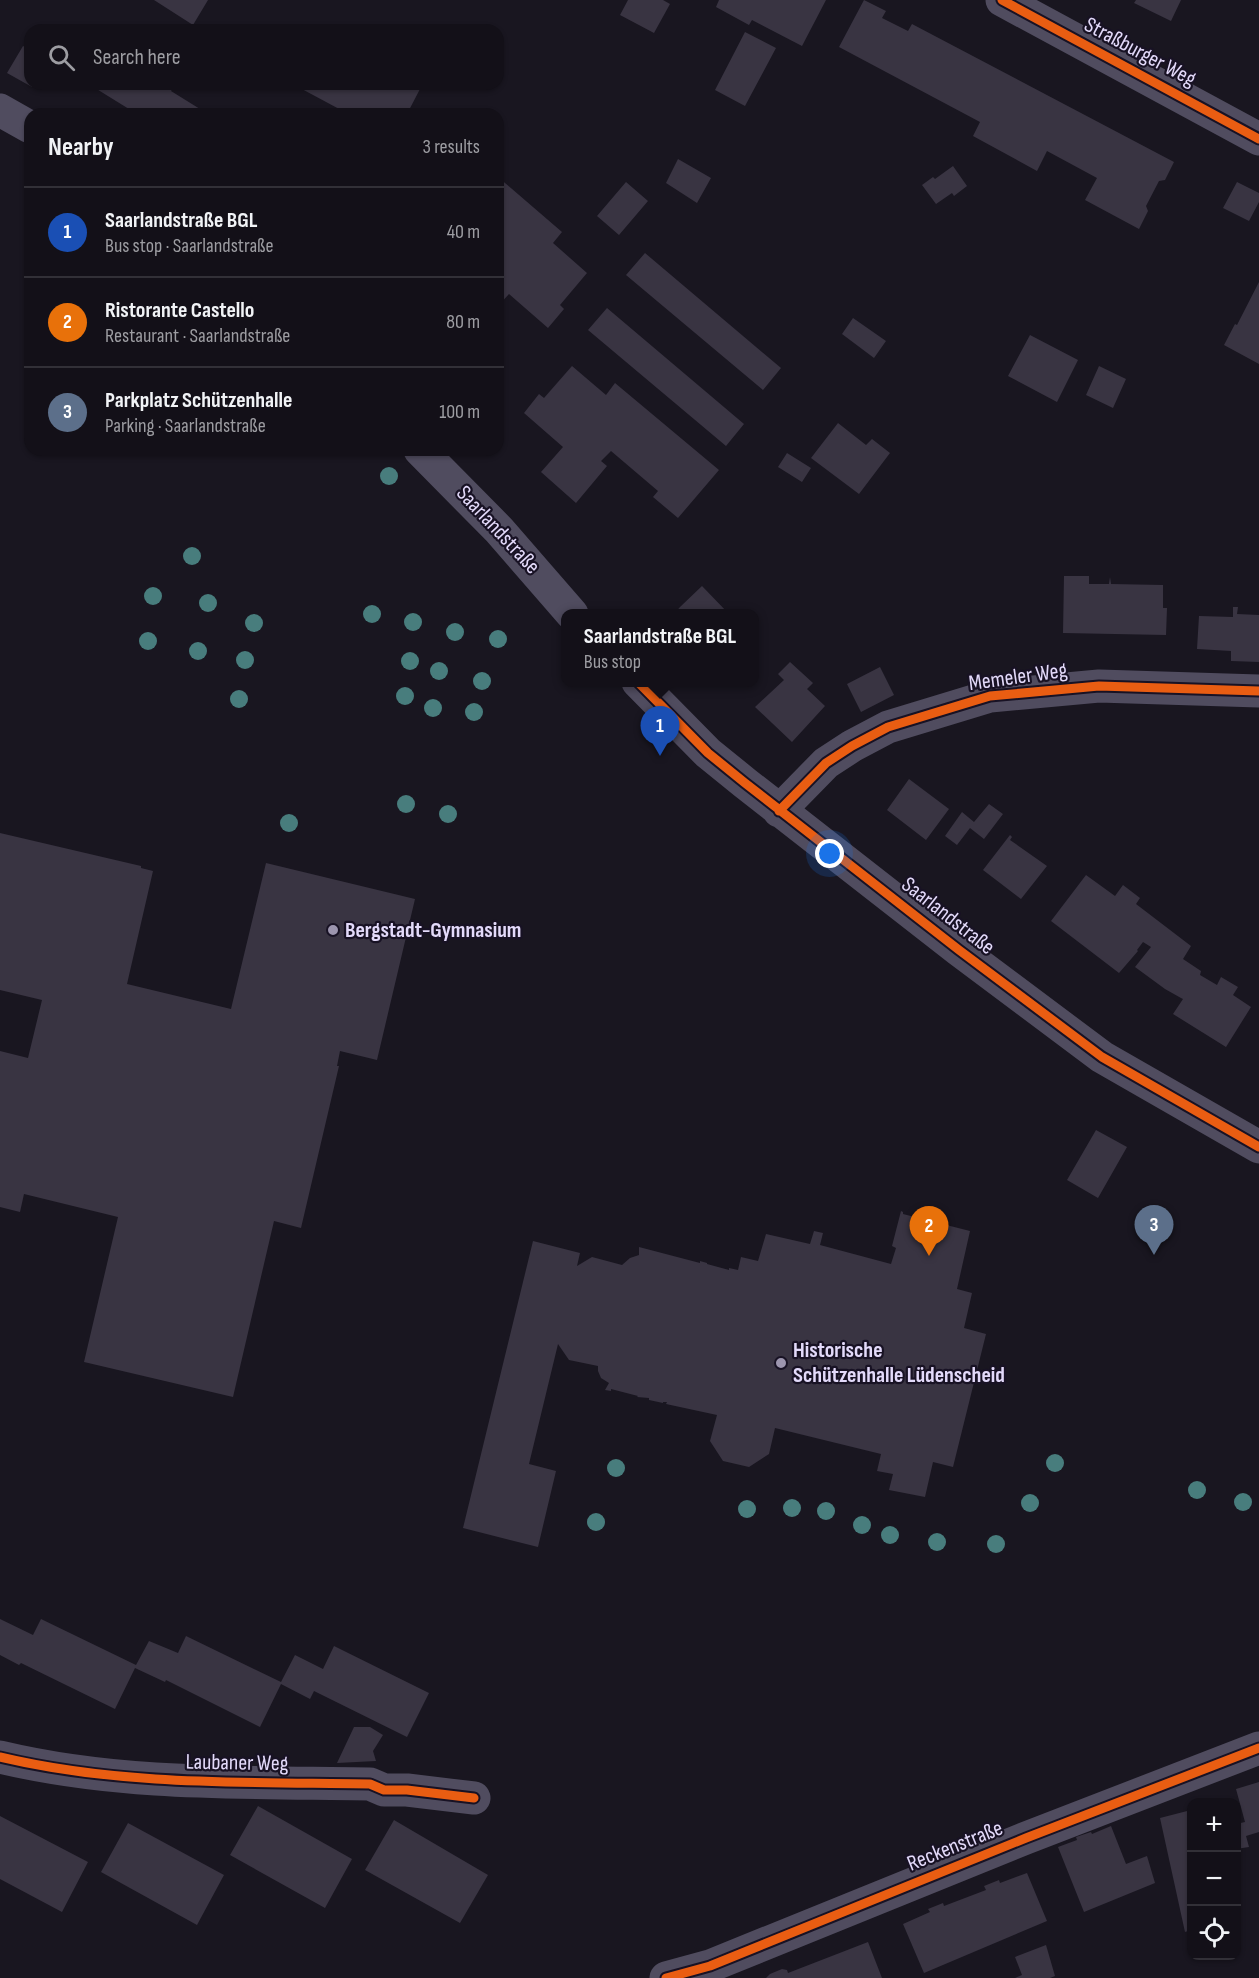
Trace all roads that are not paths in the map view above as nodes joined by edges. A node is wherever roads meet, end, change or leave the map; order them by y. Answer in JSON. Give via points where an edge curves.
{"nodes":[{"id":1,"x":1002,"y":0,"type":"edge"},
{"id":2,"x":0,"y":110,"type":"edge"},
{"id":3,"x":24,"y":124,"type":"edge"},
{"id":4,"x":1259,"y":139,"type":"edge"},
{"id":5,"x":426,"y":456,"type":"edge"},
{"id":6,"x":568,"y":609,"type":"edge"},
{"id":7,"x":643,"y":687,"type":"edge"},
{"id":8,"x":1259,"y":691,"type":"edge"},
{"id":9,"x":779,"y":811,"type":"junction"},
{"id":10,"x":1259,"y":1147,"type":"edge"},
{"id":11,"x":1259,"y":1749,"type":"edge"},
{"id":12,"x":0,"y":1757,"type":"edge"},
{"id":13,"x":474,"y":1798,"type":"dead end"},
{"id":14,"x":666,"y":1978,"type":"edge"}],
"edges":[{"from":1,"to":4,"type":"street","name":"Straßburger Weg"},
{"from":2,"to":3,"type":"street"},
{"from":5,"to":6,"type":"street","name":"Saarlandstraße","via":[[499,530]]},
{"from":7,"to":9,"type":"street","name":"Saarlandstraße","via":[[708,753]]},
{"from":8,"to":9,"type":"street","name":"Memeler Weg","via":[[1099,686],[990,696],[888,727],[852,746],[826,763]]},
{"from":9,"to":10,"type":"street","name":"Saarlandstraße","via":[[1102,1057]]},
{"from":11,"to":14,"type":"street","name":"Reckenstraße","via":[[710,1966]]},
{"from":12,"to":13,"type":"street","name":"Laubaner Weg","via":[[104,1775],[169,1781],[370,1784],[384,1790]]}]}
